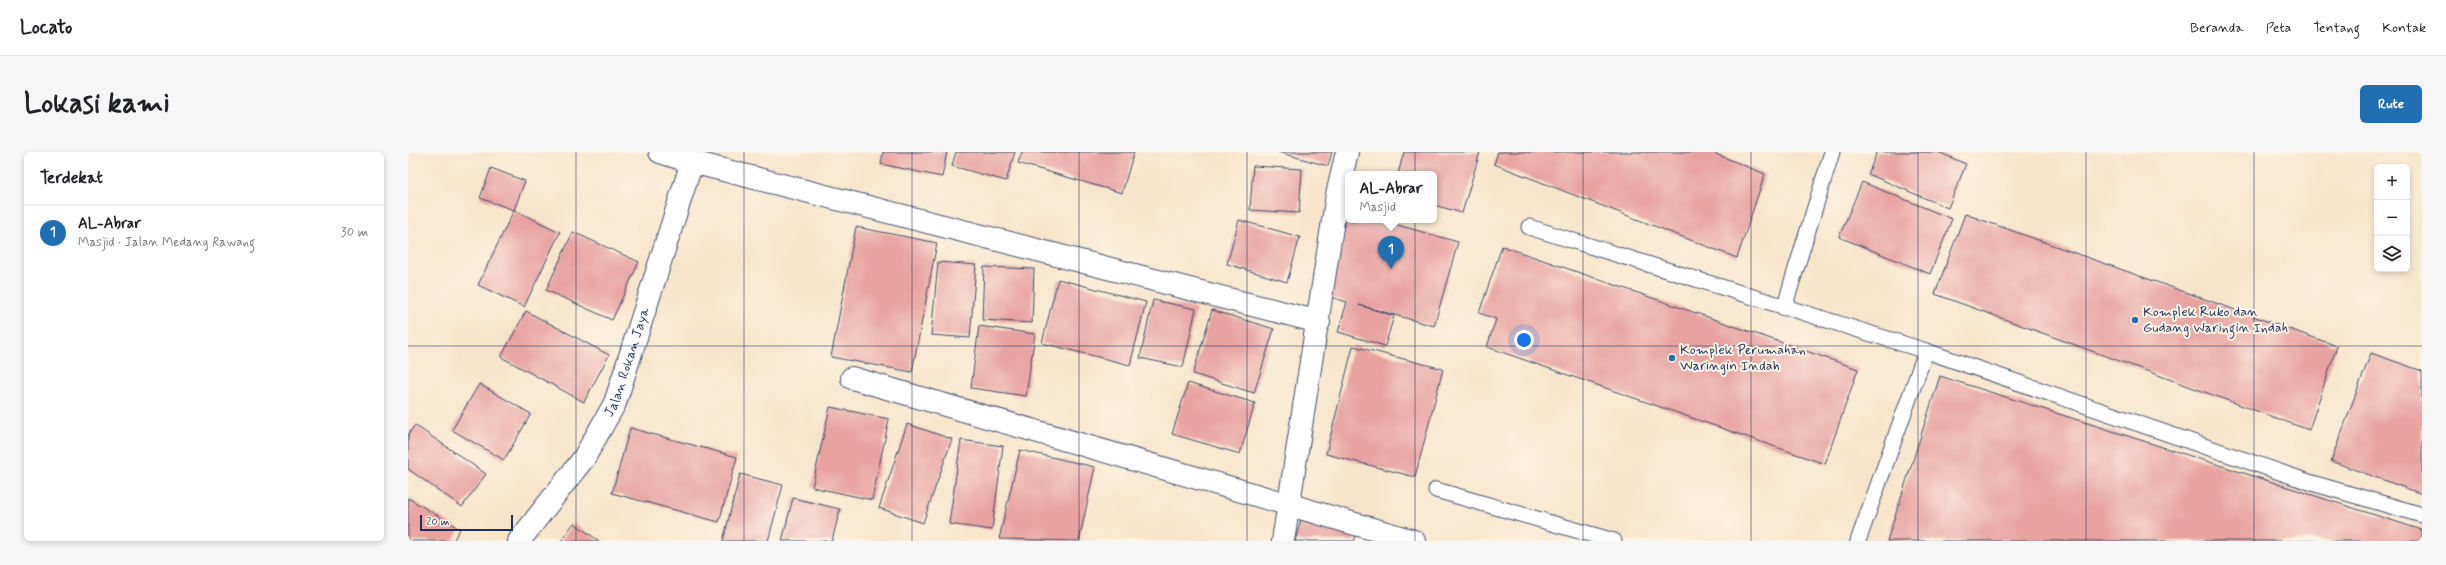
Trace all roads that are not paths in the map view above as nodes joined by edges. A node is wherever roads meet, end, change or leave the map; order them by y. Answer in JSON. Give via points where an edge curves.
{"nodes":[{"id":1,"x":660,"y":152,"type":"edge"},
{"id":2,"x":1347,"y":152,"type":"edge"},
{"id":3,"x":1832,"y":152,"type":"edge"},
{"id":4,"x":692,"y":162,"type":"junction"},
{"id":5,"x":1529,"y":227,"type":"dead end"},
{"id":6,"x":1784,"y":308,"type":"junction"},
{"id":7,"x":1319,"y":322,"type":"junction"},
{"id":8,"x":1926,"y":351,"type":"junction"},
{"id":9,"x":852,"y":378,"type":"dead end"},
{"id":10,"x":1436,"y":490,"type":"dead end"},
{"id":11,"x":1289,"y":505,"type":"junction"},
{"id":12,"x":2422,"y":515,"type":"edge"},
{"id":13,"x":519,"y":541,"type":"edge"},
{"id":14,"x":1283,"y":541,"type":"edge"},
{"id":15,"x":1414,"y":541,"type":"edge"},
{"id":16,"x":1614,"y":541,"type":"edge"},
{"id":17,"x":1858,"y":541,"type":"edge"}],
"edges":[{"from":1,"to":4,"type":"street"},
{"from":2,"to":7,"type":"street","via":[[1337,195]]},
{"from":3,"to":6,"type":"lane"},
{"from":4,"to":7,"type":"street"},
{"from":4,"to":13,"type":"street","name":"Jalan Rokan Jaya","via":[[615,403],[584,458]]},
{"from":5,"to":6,"type":"lane"},
{"from":6,"to":8,"type":"lane"},
{"from":7,"to":11,"type":"street"},
{"from":8,"to":12,"type":"lane","via":[[2309,488]]},
{"from":8,"to":17,"type":"lane"},
{"from":9,"to":11,"type":"street"},
{"from":10,"to":16,"type":"lane"},
{"from":11,"to":14,"type":"street"},
{"from":11,"to":15,"type":"street"}]}
